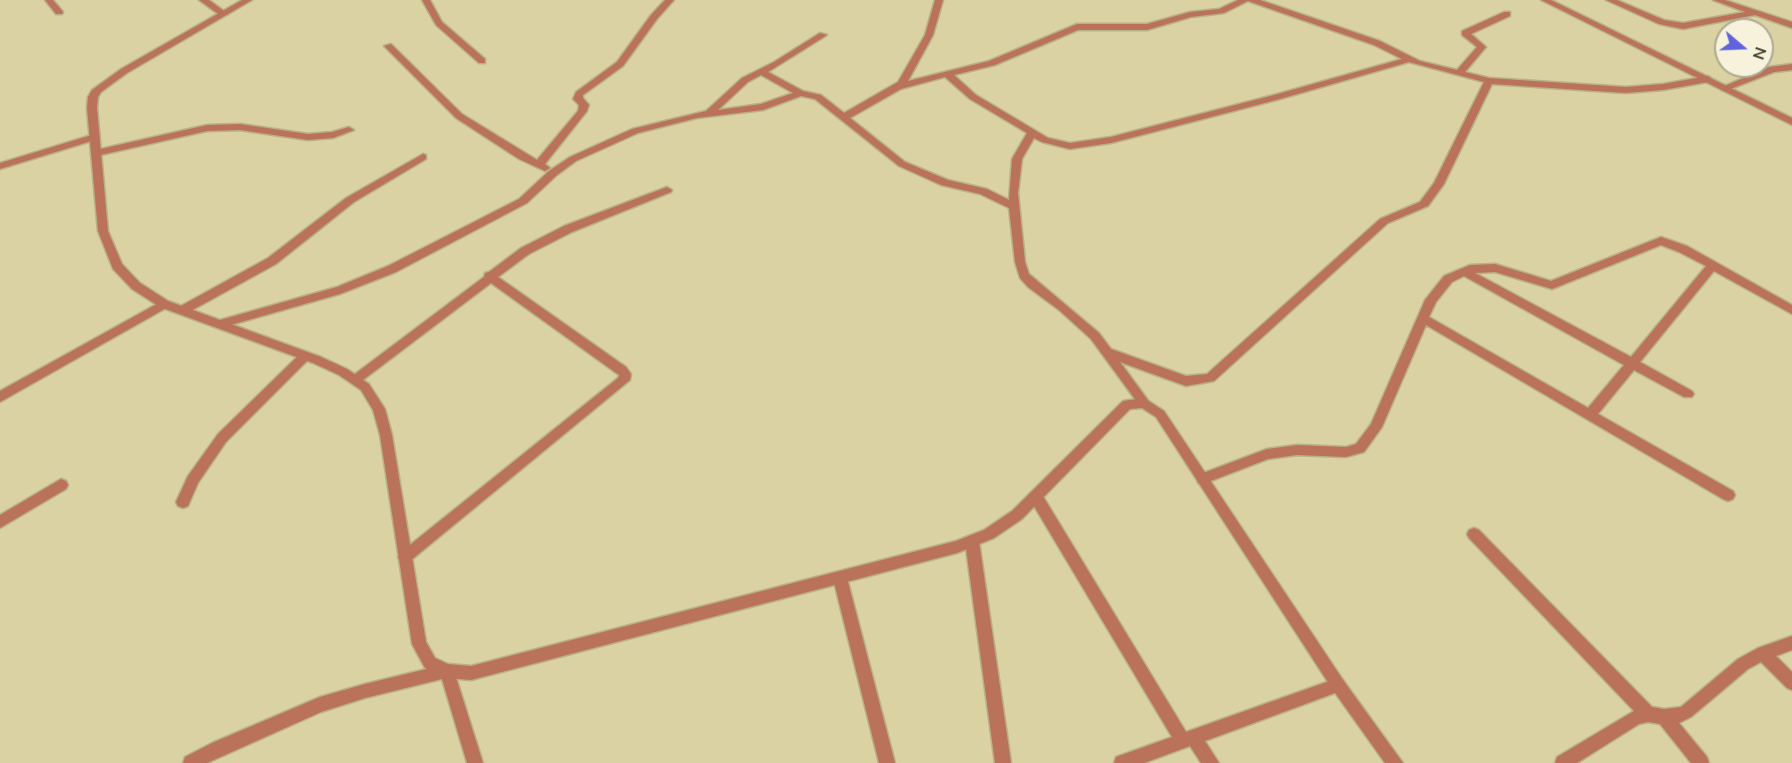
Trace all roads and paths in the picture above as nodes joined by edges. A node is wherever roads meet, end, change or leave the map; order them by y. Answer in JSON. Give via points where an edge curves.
{"nodes":[{"id":1,"x":49,"y":0,"type":"edge"},
{"id":2,"x":203,"y":0,"type":"edge"},
{"id":3,"x":248,"y":0,"type":"edge"},
{"id":4,"x":426,"y":0,"type":"edge"},
{"id":5,"x":670,"y":0,"type":"edge"},
{"id":6,"x":939,"y":0,"type":"edge"},
{"id":7,"x":1245,"y":0,"type":"edge"},
{"id":8,"x":1252,"y":0,"type":"edge"},
{"id":9,"x":1545,"y":0,"type":"edge"},
{"id":10,"x":1610,"y":0,"type":"edge"},
{"id":11,"x":1717,"y":0,"type":"edge"},
{"id":12,"x":59,"y":12,"type":"dead end"},
{"id":13,"x":1754,"y":13,"type":"junction"},
{"id":14,"x":224,"y":14,"type":"junction"},
{"id":15,"x":1507,"y":14,"type":"dead end"},
{"id":16,"x":1792,"y":25,"type":"edge"},
{"id":17,"x":823,"y":35,"type":"dead end"},
{"id":18,"x":388,"y":46,"type":"dead end"},
{"id":19,"x":1792,"y":58,"type":"edge"},
{"id":20,"x":1408,"y":60,"type":"junction"},
{"id":21,"x":482,"y":61,"type":"dead end"},
{"id":22,"x":1792,"y":67,"type":"edge"},
{"id":23,"x":1774,"y":68,"type":"edge"},
{"id":24,"x":1774,"y":69,"type":"edge"},
{"id":25,"x":762,"y":72,"type":"junction"},
{"id":26,"x":1459,"y":74,"type":"junction"},
{"id":27,"x":948,"y":75,"type":"junction"},
{"id":28,"x":1750,"y":78,"type":"edge"},
{"id":29,"x":1708,"y":79,"type":"junction"},
{"id":30,"x":1489,"y":81,"type":"junction"},
{"id":31,"x":900,"y":86,"type":"junction"},
{"id":32,"x":1725,"y":88,"type":"junction"},
{"id":33,"x":800,"y":93,"type":"junction"},
{"id":34,"x":708,"y":114,"type":"junction"},
{"id":35,"x":845,"y":117,"type":"junction"},
{"id":36,"x":1792,"y":122,"type":"edge"},
{"id":37,"x":349,"y":130,"type":"dead end"},
{"id":38,"x":1032,"y":132,"type":"junction"},
{"id":39,"x":95,"y":137,"type":"junction"},
{"id":40,"x":96,"y":153,"type":"junction"},
{"id":41,"x":423,"y":157,"type":"dead end"},
{"id":42,"x":539,"y":165,"type":"junction"},
{"id":43,"x":0,"y":166,"type":"edge"},
{"id":44,"x":554,"y":173,"type":"junction"},
{"id":45,"x":667,"y":190,"type":"dead end"},
{"id":46,"x":1015,"y":207,"type":"junction"},
{"id":47,"x":1712,"y":266,"type":"junction"},
{"id":48,"x":1463,"y":271,"type":"junction"},
{"id":49,"x":489,"y":276,"type":"junction"},
{"id":50,"x":164,"y":304,"type":"junction"},
{"id":51,"x":183,"y":310,"type":"junction"},
{"id":52,"x":1792,"y":310,"type":"edge"},
{"id":53,"x":1422,"y":318,"type":"junction"},
{"id":54,"x":220,"y":324,"type":"junction"},
{"id":55,"x":1109,"y":353,"type":"junction"},
{"id":56,"x":305,"y":356,"type":"junction"},
{"id":57,"x":1631,"y":363,"type":"junction"},
{"id":58,"x":355,"y":380,"type":"junction"},
{"id":59,"x":1688,"y":394,"type":"dead end"},
{"id":60,"x":0,"y":397,"type":"edge"},
{"id":61,"x":1144,"y":403,"type":"junction"},
{"id":62,"x":1590,"y":415,"type":"junction"},
{"id":63,"x":1203,"y":479,"type":"junction"},
{"id":64,"x":61,"y":485,"type":"dead end"},
{"id":65,"x":1728,"y":495,"type":"dead end"},
{"id":66,"x":1036,"y":496,"type":"junction"},
{"id":67,"x":183,"y":502,"type":"dead end"},
{"id":68,"x":0,"y":522,"type":"edge"},
{"id":69,"x":1474,"y":534,"type":"dead end"},
{"id":70,"x":972,"y":541,"type":"junction"},
{"id":71,"x":405,"y":557,"type":"junction"},
{"id":72,"x":840,"y":578,"type":"junction"},
{"id":73,"x":1792,"y":642,"type":"edge"},
{"id":74,"x":1763,"y":653,"type":"junction"},
{"id":75,"x":447,"y":670,"type":"junction"},
{"id":76,"x":1792,"y":683,"type":"edge"},
{"id":77,"x":1338,"y":686,"type":"junction"},
{"id":78,"x":1656,"y":716,"type":"junction"},
{"id":79,"x":1188,"y":739,"type":"junction"},
{"id":80,"x":191,"y":763,"type":"edge"},
{"id":81,"x":476,"y":763,"type":"edge"},
{"id":82,"x":887,"y":763,"type":"edge"},
{"id":83,"x":1003,"y":763,"type":"edge"},
{"id":84,"x":1122,"y":763,"type":"edge"},
{"id":85,"x":1210,"y":763,"type":"edge"},
{"id":86,"x":1395,"y":763,"type":"edge"},
{"id":87,"x":1563,"y":763,"type":"edge"},
{"id":88,"x":1701,"y":763,"type":"edge"}],
"edges":[{"from":1,"to":12,"type":"street"},
{"from":2,"to":14,"type":"street"},
{"from":3,"to":14,"type":"street"},
{"from":4,"to":21,"type":"street","via":[[446,31]]},
{"from":5,"to":42,"type":"street","via":[[620,64],[579,94],[584,105],[582,111]]},
{"from":6,"to":31,"type":"street","via":[[929,35]]},
{"from":7,"to":27,"type":"street","via":[[1221,11],[1141,28],[1077,27],[992,63]]},
{"from":8,"to":20,"type":"street","via":[[1377,43]]},
{"from":9,"to":29,"type":"street"},
{"from":10,"to":13,"type":"street","via":[[1683,27]]},
{"from":11,"to":13,"type":"street"},
{"from":13,"to":16,"type":"street"},
{"from":14,"to":39,"type":"street","via":[[97,90],[92,108]]},
{"from":15,"to":26,"type":"street","via":[[1466,33],[1482,47]]},
{"from":17,"to":25,"type":"street"},
{"from":18,"to":42,"type":"street","via":[[459,116]]},
{"from":19,"to":23,"type":"street"},
{"from":20,"to":26,"type":"street"},
{"from":20,"to":38,"type":"street","via":[[1111,140],[1070,146]]},
{"from":22,"to":24,"type":"street"},
{"from":25,"to":33,"type":"street"},
{"from":25,"to":34,"type":"street","via":[[745,80]]},
{"from":26,"to":30,"type":"street"},
{"from":27,"to":31,"type":"street"},
{"from":27,"to":38,"type":"street","via":[[973,97]]},
{"from":28,"to":32,"type":"street"},
{"from":29,"to":30,"type":"street","via":[[1626,90]]},
{"from":29,"to":32,"type":"street"},
{"from":30,"to":55,"type":"street","via":[[1438,184],[1424,204],[1384,220],[1210,378],[1186,381]]},
{"from":31,"to":35,"type":"street"},
{"from":32,"to":36,"type":"street"},
{"from":33,"to":34,"type":"street","via":[[763,107]]},
{"from":33,"to":35,"type":"street","via":[[818,97]]},
{"from":34,"to":44,"type":"street","via":[[635,131],[573,159]]},
{"from":35,"to":46,"type":"street","via":[[902,164],[945,183],[983,191]]},
{"from":37,"to":40,"type":"street","via":[[308,138],[240,128],[207,128]]},
{"from":38,"to":46,"type":"street","via":[[1017,159]]},
{"from":39,"to":40,"type":"street"},
{"from":39,"to":43,"type":"street"},
{"from":40,"to":50,"type":"street","via":[[103,231],[109,249],[117,266],[136,286]]},
{"from":41,"to":51,"type":"street","via":[[351,200],[272,261]]},
{"from":42,"to":44,"type":"street"},
{"from":44,"to":54,"type":"street","via":[[523,201],[392,269],[340,290]]},
{"from":45,"to":49,"type":"street","via":[[568,229],[525,251]]},
{"from":46,"to":55,"type":"street","via":[[1024,275],[1081,322]]},
{"from":47,"to":48,"type":"street","via":[[1661,241],[1552,285],[1495,268]]},
{"from":47,"to":52,"type":"street"},
{"from":47,"to":57,"type":"street"},
{"from":48,"to":53,"type":"street","via":[[1448,279]]},
{"from":48,"to":57,"type":"street"},
{"from":49,"to":58,"type":"street"},
{"from":49,"to":71,"type":"street","via":[[622,370],[624,380]]},
{"from":50,"to":51,"type":"street"},
{"from":50,"to":60,"type":"street"},
{"from":51,"to":54,"type":"street"},
{"from":53,"to":62,"type":"street"},
{"from":53,"to":63,"type":"street","via":[[1377,427],[1360,448],[1346,452],[1297,450],[1267,454]]},
{"from":54,"to":56,"type":"street"},
{"from":55,"to":61,"type":"street"},
{"from":56,"to":58,"type":"street"},
{"from":56,"to":67,"type":"street","via":[[222,438]]},
{"from":57,"to":59,"type":"street"},
{"from":57,"to":62,"type":"street"},
{"from":58,"to":71,"type":"street","via":[[365,387],[380,409]]},
{"from":61,"to":63,"type":"street","via":[[1160,414]]},
{"from":61,"to":66,"type":"street","via":[[1127,404]]},
{"from":62,"to":65,"type":"street"},
{"from":63,"to":77,"type":"street"},
{"from":64,"to":68,"type":"street"},
{"from":66,"to":70,"type":"street","via":[[1008,521]]},
{"from":66,"to":79,"type":"street"},
{"from":69,"to":78,"type":"street"},
{"from":70,"to":72,"type":"street"},
{"from":70,"to":83,"type":"street"},
{"from":71,"to":75,"type":"street","via":[[418,644],[430,663]]},
{"from":72,"to":75,"type":"street","via":[[471,673]]},
{"from":72,"to":82,"type":"street"},
{"from":73,"to":74,"type":"street"},
{"from":74,"to":76,"type":"street"},
{"from":74,"to":78,"type":"street","via":[[1743,664],[1686,712]]},
{"from":75,"to":80,"type":"street","via":[[320,705]]},
{"from":75,"to":81,"type":"street"},
{"from":77,"to":79,"type":"street"},
{"from":77,"to":86,"type":"street"},
{"from":78,"to":87,"type":"street","via":[[1635,718]]},
{"from":78,"to":88,"type":"street"},
{"from":79,"to":84,"type":"street"},
{"from":79,"to":85,"type":"street"}]}
